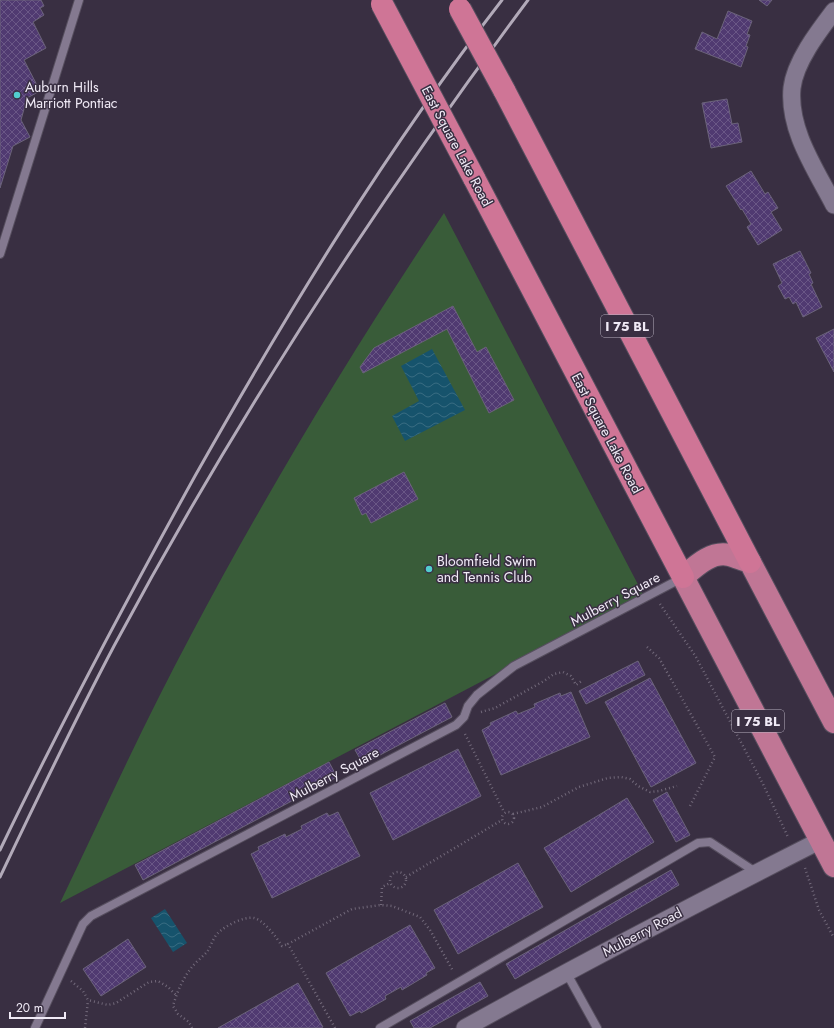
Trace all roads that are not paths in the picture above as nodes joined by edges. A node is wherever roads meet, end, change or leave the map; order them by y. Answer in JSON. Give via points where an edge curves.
{"nodes":[{"id":1,"x":79,"y":0,"type":"edge"},
{"id":2,"x":381,"y":2,"type":"edge"},
{"id":3,"x":458,"y":4,"type":"edge"},
{"id":4,"x":834,"y":11,"type":"edge"},
{"id":5,"x":834,"y":205,"type":"edge"},
{"id":6,"x":0,"y":254,"type":"edge"},
{"id":7,"x":750,"y":562,"type":"junction"},
{"id":8,"x":683,"y":577,"type":"junction"},
{"id":9,"x":834,"y":722,"type":"edge"},
{"id":10,"x":821,"y":840,"type":"junction"},
{"id":11,"x":834,"y":866,"type":"edge"},
{"id":12,"x":756,"y":873,"type":"junction"},
{"id":13,"x":566,"y":972,"type":"junction"},
{"id":14,"x":35,"y":1028,"type":"edge"},
{"id":15,"x":380,"y":1028,"type":"edge"},
{"id":16,"x":465,"y":1028,"type":"edge"},
{"id":17,"x":597,"y":1028,"type":"edge"}],
"edges":[{"from":1,"to":6,"type":"lane"},
{"from":2,"to":8,"type":"highway","name":"East Square Lake Road","number":"I 75 BL","bridge":true},
{"from":3,"to":7,"type":"highway","number":"I 75 BL","bridge":true},
{"from":4,"to":5,"type":"street","via":[[805,55],[792,88],[795,121],[802,143]]},
{"from":7,"to":8,"type":"highway","via":[[728,555],[715,555]]},
{"from":7,"to":9,"type":"highway","number":"I 75 BL"},
{"from":8,"to":10,"type":"highway","name":"East Square Lake Road","number":"I 75 BL"},
{"from":8,"to":14,"type":"lane","name":"Mulberry Square","via":[[514,666],[477,696],[468,706],[460,722],[91,916],[83,924]]},
{"from":10,"to":11,"type":"highway","name":"East Square Lake Road","number":"I 75 BL"},
{"from":10,"to":12,"type":"street","name":"Mulberry Road"},
{"from":12,"to":13,"type":"street","name":"Mulberry Road"},
{"from":12,"to":15,"type":"lane","via":[[710,842],[698,843]]},
{"from":13,"to":16,"type":"street","name":"Mulberry Road"},
{"from":13,"to":17,"type":"lane"}]}
